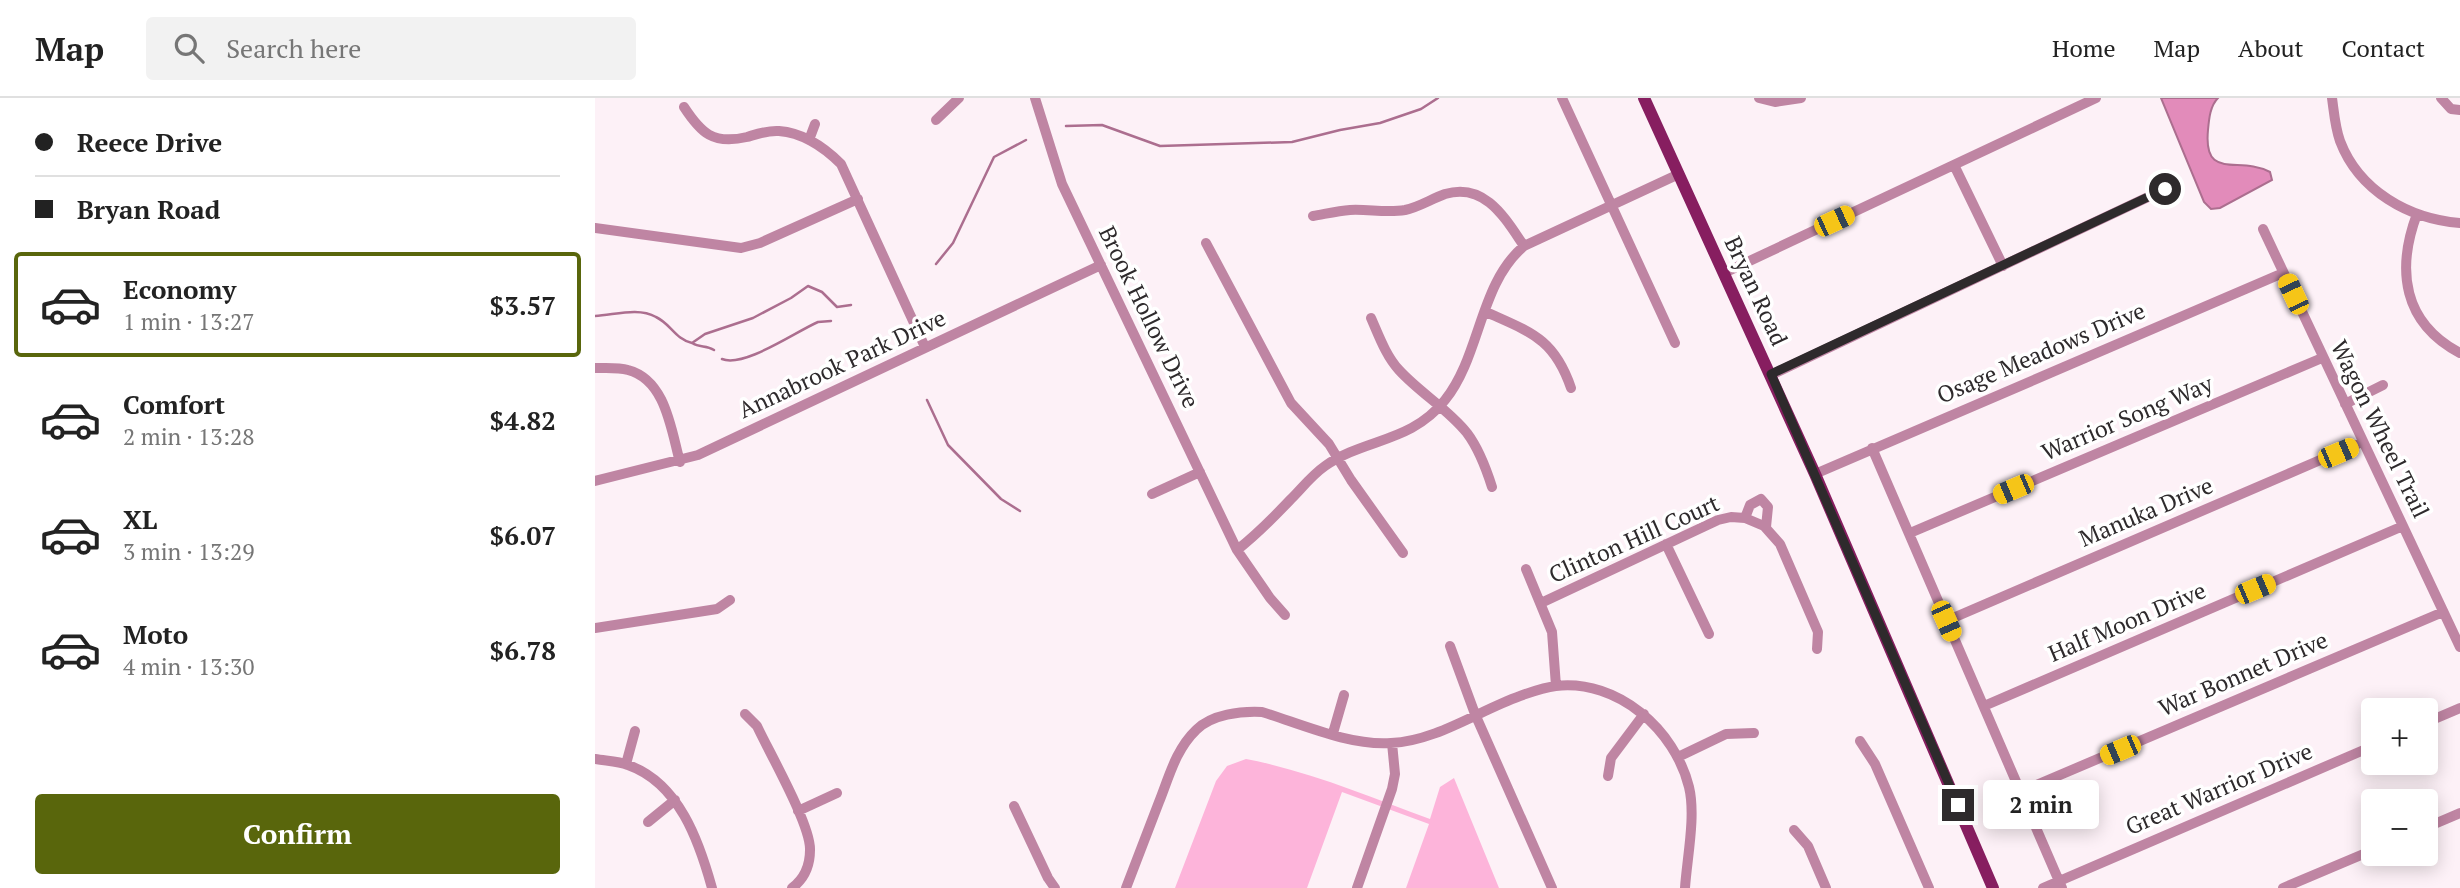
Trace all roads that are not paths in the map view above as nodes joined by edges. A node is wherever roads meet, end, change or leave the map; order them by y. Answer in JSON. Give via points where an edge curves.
{"nodes":[{"id":1,"x":959,"y":98,"type":"edge"},
{"id":2,"x":1035,"y":98,"type":"edge"},
{"id":3,"x":1562,"y":98,"type":"edge"},
{"id":4,"x":1644,"y":98,"type":"edge"},
{"id":5,"x":1759,"y":98,"type":"edge"},
{"id":6,"x":1801,"y":98,"type":"edge"},
{"id":7,"x":2096,"y":98,"type":"edge"},
{"id":8,"x":2332,"y":98,"type":"edge"},
{"id":9,"x":2441,"y":98,"type":"edge"},
{"id":10,"x":684,"y":107,"type":"dead end"},
{"id":11,"x":2460,"y":110,"type":"edge"},
{"id":12,"x":936,"y":120,"type":"dead end"},
{"id":13,"x":815,"y":124,"type":"dead end"},
{"id":14,"x":809,"y":140,"type":"junction"},
{"id":15,"x":1954,"y":165,"type":"junction"},
{"id":16,"x":1679,"y":174,"type":"junction"},
{"id":17,"x":2165,"y":189,"type":"dead end"},
{"id":18,"x":858,"y":199,"type":"junction"},
{"id":19,"x":1612,"y":205,"type":"junction"},
{"id":20,"x":2417,"y":214,"type":"junction"},
{"id":21,"x":1313,"y":216,"type":"dead end"},
{"id":22,"x":2460,"y":223,"type":"edge"},
{"id":23,"x":595,"y":228,"type":"edge"},
{"id":24,"x":2263,"y":229,"type":"dead end"},
{"id":25,"x":1206,"y":243,"type":"dead end"},
{"id":26,"x":1524,"y":246,"type":"junction"},
{"id":27,"x":1101,"y":265,"type":"junction"},
{"id":28,"x":2003,"y":266,"type":"junction"},
{"id":29,"x":1724,"y":273,"type":"junction"},
{"id":30,"x":2283,"y":273,"type":"junction"},
{"id":31,"x":1486,"y":313,"type":"junction"},
{"id":32,"x":1371,"y":318,"type":"dead end"},
{"id":33,"x":1675,"y":342,"type":"dead end"},
{"id":34,"x":925,"y":347,"type":"junction"},
{"id":35,"x":2460,"y":353,"type":"edge"},
{"id":36,"x":2322,"y":358,"type":"junction"},
{"id":37,"x":595,"y":368,"type":"edge"},
{"id":38,"x":1771,"y":374,"type":"junction"},
{"id":39,"x":2383,"y":385,"type":"dead end"},
{"id":40,"x":1571,"y":387,"type":"dead end"},
{"id":41,"x":2345,"y":404,"type":"junction"},
{"id":42,"x":1439,"y":406,"type":"junction"},
{"id":43,"x":2362,"y":442,"type":"junction"},
{"id":44,"x":1872,"y":448,"type":"junction"},
{"id":45,"x":1338,"y":458,"type":"junction"},
{"id":46,"x":680,"y":462,"type":"junction"},
{"id":47,"x":1200,"y":472,"type":"junction"},
{"id":48,"x":1815,"y":474,"type":"junction"},
{"id":49,"x":595,"y":481,"type":"edge"},
{"id":50,"x":1492,"y":486,"type":"dead end"},
{"id":51,"x":1152,"y":494,"type":"dead end"},
{"id":52,"x":1745,"y":519,"type":"junction"},
{"id":53,"x":2403,"y":526,"type":"junction"},
{"id":54,"x":1766,"y":527,"type":"junction"},
{"id":55,"x":1910,"y":533,"type":"junction"},
{"id":56,"x":1666,"y":544,"type":"junction"},
{"id":57,"x":1237,"y":550,"type":"junction"},
{"id":58,"x":1403,"y":553,"type":"dead end"},
{"id":59,"x":1526,"y":569,"type":"dead end"},
{"id":60,"x":730,"y":600,"type":"dead end"},
{"id":61,"x":1541,"y":603,"type":"junction"},
{"id":62,"x":2443,"y":612,"type":"junction"},
{"id":63,"x":1285,"y":615,"type":"dead end"},
{"id":64,"x":1946,"y":621,"type":"junction"},
{"id":65,"x":595,"y":628,"type":"edge"},
{"id":66,"x":1709,"y":634,"type":"dead end"},
{"id":67,"x":1450,"y":646,"type":"dead end"},
{"id":68,"x":2460,"y":647,"type":"edge"},
{"id":69,"x":1817,"y":649,"type":"dead end"},
{"id":70,"x":1556,"y":685,"type":"junction"},
{"id":71,"x":1344,"y":695,"type":"dead end"},
{"id":72,"x":1984,"y":706,"type":"junction"},
{"id":73,"x":2460,"y":708,"type":"edge"},
{"id":74,"x":745,"y":714,"type":"dead end"},
{"id":75,"x":1475,"y":714,"type":"junction"},
{"id":76,"x":1644,"y":714,"type":"junction"},
{"id":77,"x":2438,"y":717,"type":"edge"},
{"id":78,"x":635,"y":731,"type":"dead end"},
{"id":79,"x":1332,"y":733,"type":"junction"},
{"id":80,"x":1754,"y":733,"type":"dead end"},
{"id":81,"x":1860,"y":741,"type":"dead end"},
{"id":82,"x":1392,"y":743,"type":"junction"},
{"id":83,"x":2361,"y":751,"type":"edge"},
{"id":84,"x":1678,"y":757,"type":"junction"},
{"id":85,"x":595,"y":759,"type":"edge"},
{"id":86,"x":625,"y":764,"type":"junction"},
{"id":87,"x":1608,"y":776,"type":"dead end"},
{"id":88,"x":2020,"y":792,"type":"junction"},
{"id":89,"x":837,"y":793,"type":"dead end"},
{"id":90,"x":675,"y":800,"type":"junction"},
{"id":91,"x":1014,"y":806,"type":"dead end"},
{"id":92,"x":798,"y":811,"type":"junction"},
{"id":93,"x":2460,"y":813,"type":"edge"},
{"id":94,"x":648,"y":822,"type":"dead end"},
{"id":95,"x":2438,"y":822,"type":"edge"},
{"id":96,"x":1794,"y":830,"type":"dead end"},
{"id":97,"x":2361,"y":855,"type":"edge"},
{"id":98,"x":2060,"y":885,"type":"edge"},
{"id":99,"x":712,"y":888,"type":"edge"},
{"id":100,"x":792,"y":888,"type":"edge"},
{"id":101,"x":1055,"y":888,"type":"edge"},
{"id":102,"x":1126,"y":888,"type":"edge"},
{"id":103,"x":1357,"y":888,"type":"edge"},
{"id":104,"x":1552,"y":888,"type":"edge"},
{"id":105,"x":1685,"y":888,"type":"edge"},
{"id":106,"x":1826,"y":888,"type":"edge"},
{"id":107,"x":1929,"y":888,"type":"edge"},
{"id":108,"x":1993,"y":888,"type":"edge"},
{"id":109,"x":2043,"y":888,"type":"edge"},
{"id":110,"x":2283,"y":888,"type":"edge"}],
"edges":[{"from":1,"to":12,"type":"street"},
{"from":2,"to":27,"type":"street","name":"Brook Hollow Drive","via":[[1062,184]]},
{"from":3,"to":19,"type":"street"},
{"from":4,"to":16,"type":"main road","name":"Bryan Road"},
{"from":5,"to":6,"type":"street","via":[[1776,102]]},
{"from":7,"to":15,"type":"street"},
{"from":8,"to":20,"type":"street","via":[[2340,141],[2358,172],[2390,202]]},
{"from":9,"to":11,"type":"street","via":[[2446,106]]},
{"from":10,"to":14,"type":"street","via":[[698,129],[715,137],[734,139],[780,131]]},
{"from":13,"to":14,"type":"street"},
{"from":14,"to":18,"type":"street","via":[[841,164]]},
{"from":15,"to":28,"type":"street"},
{"from":15,"to":29,"type":"street"},
{"from":16,"to":19,"type":"street"},
{"from":16,"to":29,"type":"main road","name":"Bryan Road"},
{"from":17,"to":28,"type":"street"},
{"from":18,"to":23,"type":"street","via":[[741,248]]},
{"from":18,"to":34,"type":"street"},
{"from":19,"to":26,"type":"street"},
{"from":19,"to":33,"type":"street"},
{"from":20,"to":22,"type":"street"},
{"from":20,"to":35,"type":"street","via":[[2405,263],[2410,298],[2430,332]]},
{"from":21,"to":26,"type":"street","via":[[1403,210],[1444,194],[1468,193],[1495,206]]},
{"from":24,"to":30,"type":"street","name":"Wagon Wheel Trail"},
{"from":25,"to":45,"type":"street","via":[[1291,403]]},
{"from":26,"to":31,"type":"street","via":[[1504,267]]},
{"from":27,"to":34,"type":"street","name":"Annabrook Park Drive"},
{"from":27,"to":47,"type":"street","name":"Brook Hollow Drive"},
{"from":28,"to":38,"type":"street"},
{"from":29,"to":38,"type":"main road","name":"Bryan Road"},
{"from":30,"to":36,"type":"street","name":"Wagon Wheel Trail"},
{"from":30,"to":44,"type":"street","name":"Osage Meadows Drive"},
{"from":31,"to":40,"type":"street","via":[[1542,340],[1557,354]]},
{"from":31,"to":42,"type":"street","via":[[1451,391]]},
{"from":32,"to":42,"type":"street","via":[[1399,370]]},
{"from":34,"to":46,"type":"street","name":"Annabrook Park Drive"},
{"from":36,"to":41,"type":"street","name":"Wagon Wheel Trail"},
{"from":36,"to":55,"type":"street","name":"Warrior Song Way"},
{"from":37,"to":46,"type":"street","via":[[630,370],[647,380],[662,400]]},
{"from":38,"to":48,"type":"main road","name":"Bryan Road"},
{"from":39,"to":41,"type":"street"},
{"from":41,"to":43,"type":"street","name":"Wagon Wheel Trail"},
{"from":42,"to":45,"type":"street","via":[[1409,430]]},
{"from":42,"to":50,"type":"street","via":[[1467,434]]},
{"from":43,"to":53,"type":"street","name":"Wagon Wheel Trail"},
{"from":43,"to":64,"type":"street","name":"Manuka Drive"},
{"from":44,"to":48,"type":"street","name":"Osage Meadows Drive"},
{"from":44,"to":55,"type":"street"},
{"from":45,"to":57,"type":"street"},
{"from":45,"to":58,"type":"street"},
{"from":46,"to":49,"type":"street","name":"Annabrook Park Drive"},
{"from":47,"to":51,"type":"street"},
{"from":47,"to":57,"type":"street","name":"Brook Hollow Drive"},
{"from":48,"to":108,"type":"main road","name":"Bryan Road"},
{"from":52,"to":54,"type":"street","name":"Clinton Hill Court"},
{"from":52,"to":54,"type":"street","name":"Clinton Hill Court","via":[[1750,505],[1761,499],[1769,507]]},
{"from":52,"to":56,"type":"street","name":"Clinton Hill Court","via":[[1724,518]]},
{"from":53,"to":62,"type":"street","name":"Wagon Wheel Trail"},
{"from":53,"to":72,"type":"street","name":"Half Moon Drive"},
{"from":54,"to":69,"type":"street","name":"Clinton Hill Court","via":[[1780,544],[1818,632]]},
{"from":55,"to":64,"type":"street"},
{"from":56,"to":61,"type":"street","name":"Clinton Hill Court"},
{"from":56,"to":66,"type":"street"},
{"from":57,"to":63,"type":"street","name":"Brook Hollow Drive"},
{"from":59,"to":61,"type":"street"},
{"from":60,"to":65,"type":"street","via":[[717,609]]},
{"from":61,"to":70,"type":"street","via":[[1552,632]]},
{"from":62,"to":68,"type":"street","name":"Wagon Wheel Trail"},
{"from":62,"to":88,"type":"street","name":"War Bonnet Drive"},
{"from":64,"to":72,"type":"street"},
{"from":67,"to":75,"type":"street"},
{"from":70,"to":75,"type":"street"},
{"from":70,"to":76,"type":"street","via":[[1604,693]]},
{"from":71,"to":79,"type":"street"},
{"from":72,"to":88,"type":"street"},
{"from":73,"to":77,"type":"street"},
{"from":74,"to":92,"type":"street","via":[[757,726]]},
{"from":75,"to":82,"type":"street","via":[[1429,735]]},
{"from":75,"to":104,"type":"street"},
{"from":76,"to":84,"type":"street"},
{"from":76,"to":87,"type":"street","via":[[1611,758]]},
{"from":78,"to":86,"type":"street"},
{"from":79,"to":82,"type":"street","via":[[1364,743]]},
{"from":79,"to":102,"type":"street","via":[[1245,711],[1197,728],[1179,751]]},
{"from":80,"to":84,"type":"street","via":[[1726,734]]},
{"from":81,"to":107,"type":"street","via":[[1875,764]]},
{"from":82,"to":103,"type":"street","via":[[1392,789]]},
{"from":83,"to":98,"type":"street","name":"Great Warrior Drive"},
{"from":84,"to":105,"type":"street","via":[[1691,798]]},
{"from":85,"to":86,"type":"street"},
{"from":86,"to":90,"type":"street","via":[[651,776]]},
{"from":88,"to":98,"type":"street"},
{"from":89,"to":92,"type":"street"},
{"from":90,"to":94,"type":"street"},
{"from":90,"to":99,"type":"street","via":[[703,854]]},
{"from":91,"to":101,"type":"street"},
{"from":92,"to":100,"type":"street","via":[[810,851],[807,869]]},
{"from":93,"to":95,"type":"street"},
{"from":96,"to":106,"type":"street","via":[[1808,846]]},
{"from":97,"to":110,"type":"street"},
{"from":98,"to":109,"type":"street","name":"Great Warrior Drive"}]}
